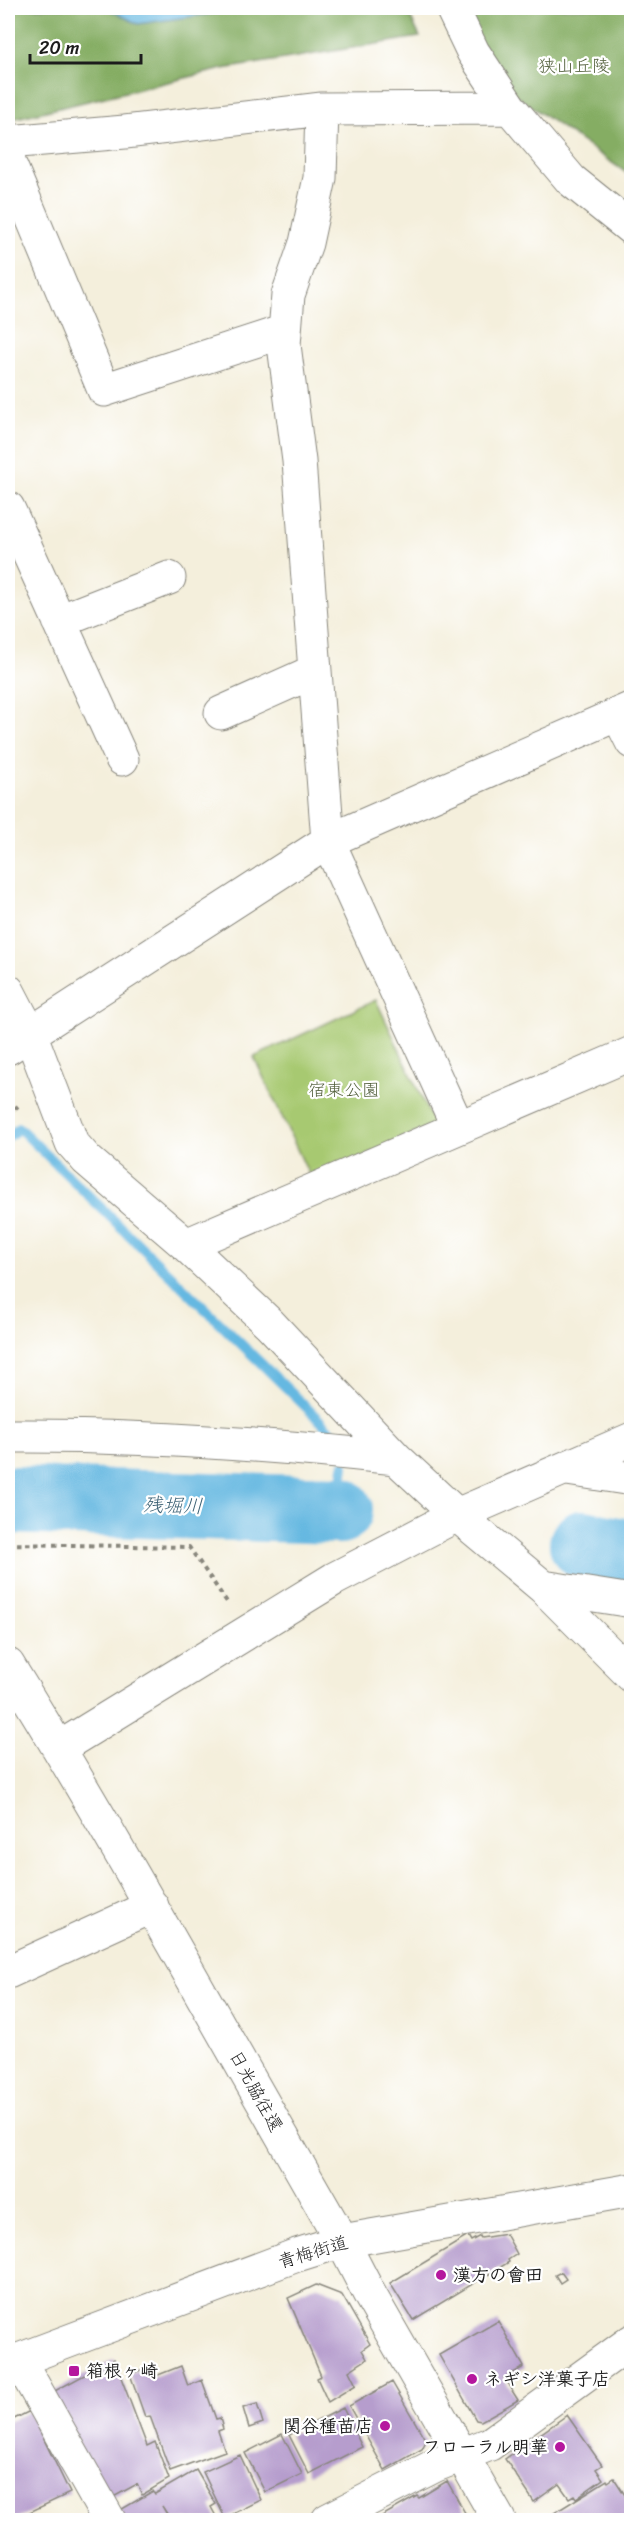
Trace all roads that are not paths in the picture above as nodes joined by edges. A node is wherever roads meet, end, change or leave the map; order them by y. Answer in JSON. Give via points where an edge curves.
{"nodes":[{"id":1,"x":452,"y":8,"type":"edge"},
{"id":2,"x":510,"y":108,"type":"junction"},
{"id":3,"x":322,"y":109,"type":"junction"},
{"id":4,"x":8,"y":142,"type":"edge"},
{"id":5,"x":8,"y":160,"type":"edge"},
{"id":6,"x":632,"y":229,"type":"edge"},
{"id":7,"x":285,"y":331,"type":"junction"},
{"id":8,"x":8,"y":508,"type":"edge"},
{"id":9,"x":169,"y":578,"type":"dead end"},
{"id":10,"x":59,"y":621,"type":"junction"},
{"id":11,"x":315,"y":671,"type":"junction"},
{"id":12,"x":221,"y":713,"type":"dead end"},
{"id":13,"x":627,"y":721,"type":"edge"},
{"id":14,"x":122,"y":759,"type":"dead end"},
{"id":15,"x":328,"y":841,"type":"junction"},
{"id":16,"x":8,"y":991,"type":"edge"},
{"id":17,"x":19,"y":1041,"type":"edge"},
{"id":18,"x":632,"y":1053,"type":"edge"},
{"id":19,"x":458,"y":1127,"type":"junction"},
{"id":20,"x":186,"y":1245,"type":"junction"},
{"id":21,"x":8,"y":1436,"type":"edge"},
{"id":22,"x":632,"y":1439,"type":"edge"},
{"id":23,"x":396,"y":1458,"type":"junction"},
{"id":24,"x":567,"y":1469,"type":"junction"},
{"id":25,"x":632,"y":1479,"type":"edge"},
{"id":26,"x":457,"y":1515,"type":"junction"},
{"id":27,"x":543,"y":1587,"type":"junction"},
{"id":28,"x":632,"y":1601,"type":"edge"},
{"id":29,"x":8,"y":1665,"type":"edge"},
{"id":30,"x":632,"y":1676,"type":"edge"},
{"id":31,"x":59,"y":1748,"type":"junction"},
{"id":32,"x":152,"y":1906,"type":"junction"},
{"id":33,"x":8,"y":1972,"type":"edge"},
{"id":34,"x":632,"y":2190,"type":"edge"},
{"id":35,"x":342,"y":2241,"type":"junction"},
{"id":36,"x":632,"y":2341,"type":"edge"},
{"id":37,"x":13,"y":2362,"type":"edge"},
{"id":38,"x":461,"y":2454,"type":"junction"},
{"id":39,"x":109,"y":2520,"type":"edge"},
{"id":40,"x":328,"y":2520,"type":"edge"},
{"id":41,"x":500,"y":2520,"type":"edge"}],
"edges":[{"from":1,"to":2,"type":"street","via":[[473,52]]},
{"from":2,"to":3,"type":"street"},
{"from":2,"to":6,"type":"street","via":[[571,180]]},
{"from":3,"to":4,"type":"street"},
{"from":3,"to":7,"type":"street","via":[[320,178],[306,243],[288,295]]},
{"from":5,"to":7,"type":"street","via":[[104,390]]},
{"from":7,"to":11,"type":"street"},
{"from":8,"to":10,"type":"street"},
{"from":9,"to":10,"type":"street"},
{"from":10,"to":14,"type":"street"},
{"from":11,"to":12,"type":"street"},
{"from":11,"to":15,"type":"street"},
{"from":13,"to":15,"type":"street"},
{"from":15,"to":17,"type":"street"},
{"from":15,"to":19,"type":"street"},
{"from":16,"to":17,"type":"street"},
{"from":17,"to":20,"type":"street","via":[[72,1143]]},
{"from":18,"to":19,"type":"street"},
{"from":19,"to":20,"type":"street"},
{"from":20,"to":23,"type":"street","via":[[270,1324]]},
{"from":21,"to":23,"type":"street","via":[[198,1440]]},
{"from":22,"to":24,"type":"street"},
{"from":23,"to":26,"type":"street"},
{"from":24,"to":25,"type":"street"},
{"from":24,"to":26,"type":"street"},
{"from":26,"to":27,"type":"street"},
{"from":26,"to":31,"type":"street","via":[[334,1579]]},
{"from":27,"to":28,"type":"street"},
{"from":27,"to":30,"type":"street"},
{"from":29,"to":31,"type":"street","name":"日光脇往還"},
{"from":31,"to":32,"type":"street","name":"日光脇往還"},
{"from":32,"to":33,"type":"street"},
{"from":32,"to":35,"type":"street","name":"日光脇往還"},
{"from":34,"to":35,"type":"street","name":"青梅街道"},
{"from":35,"to":37,"type":"street","name":"青梅街道"},
{"from":35,"to":38,"type":"street","name":"日光脇往還"},
{"from":36,"to":38,"type":"street","via":[[490,2444]]},
{"from":37,"to":39,"type":"street"},
{"from":38,"to":40,"type":"street"},
{"from":38,"to":41,"type":"street","name":"日光脇往還"}]}
